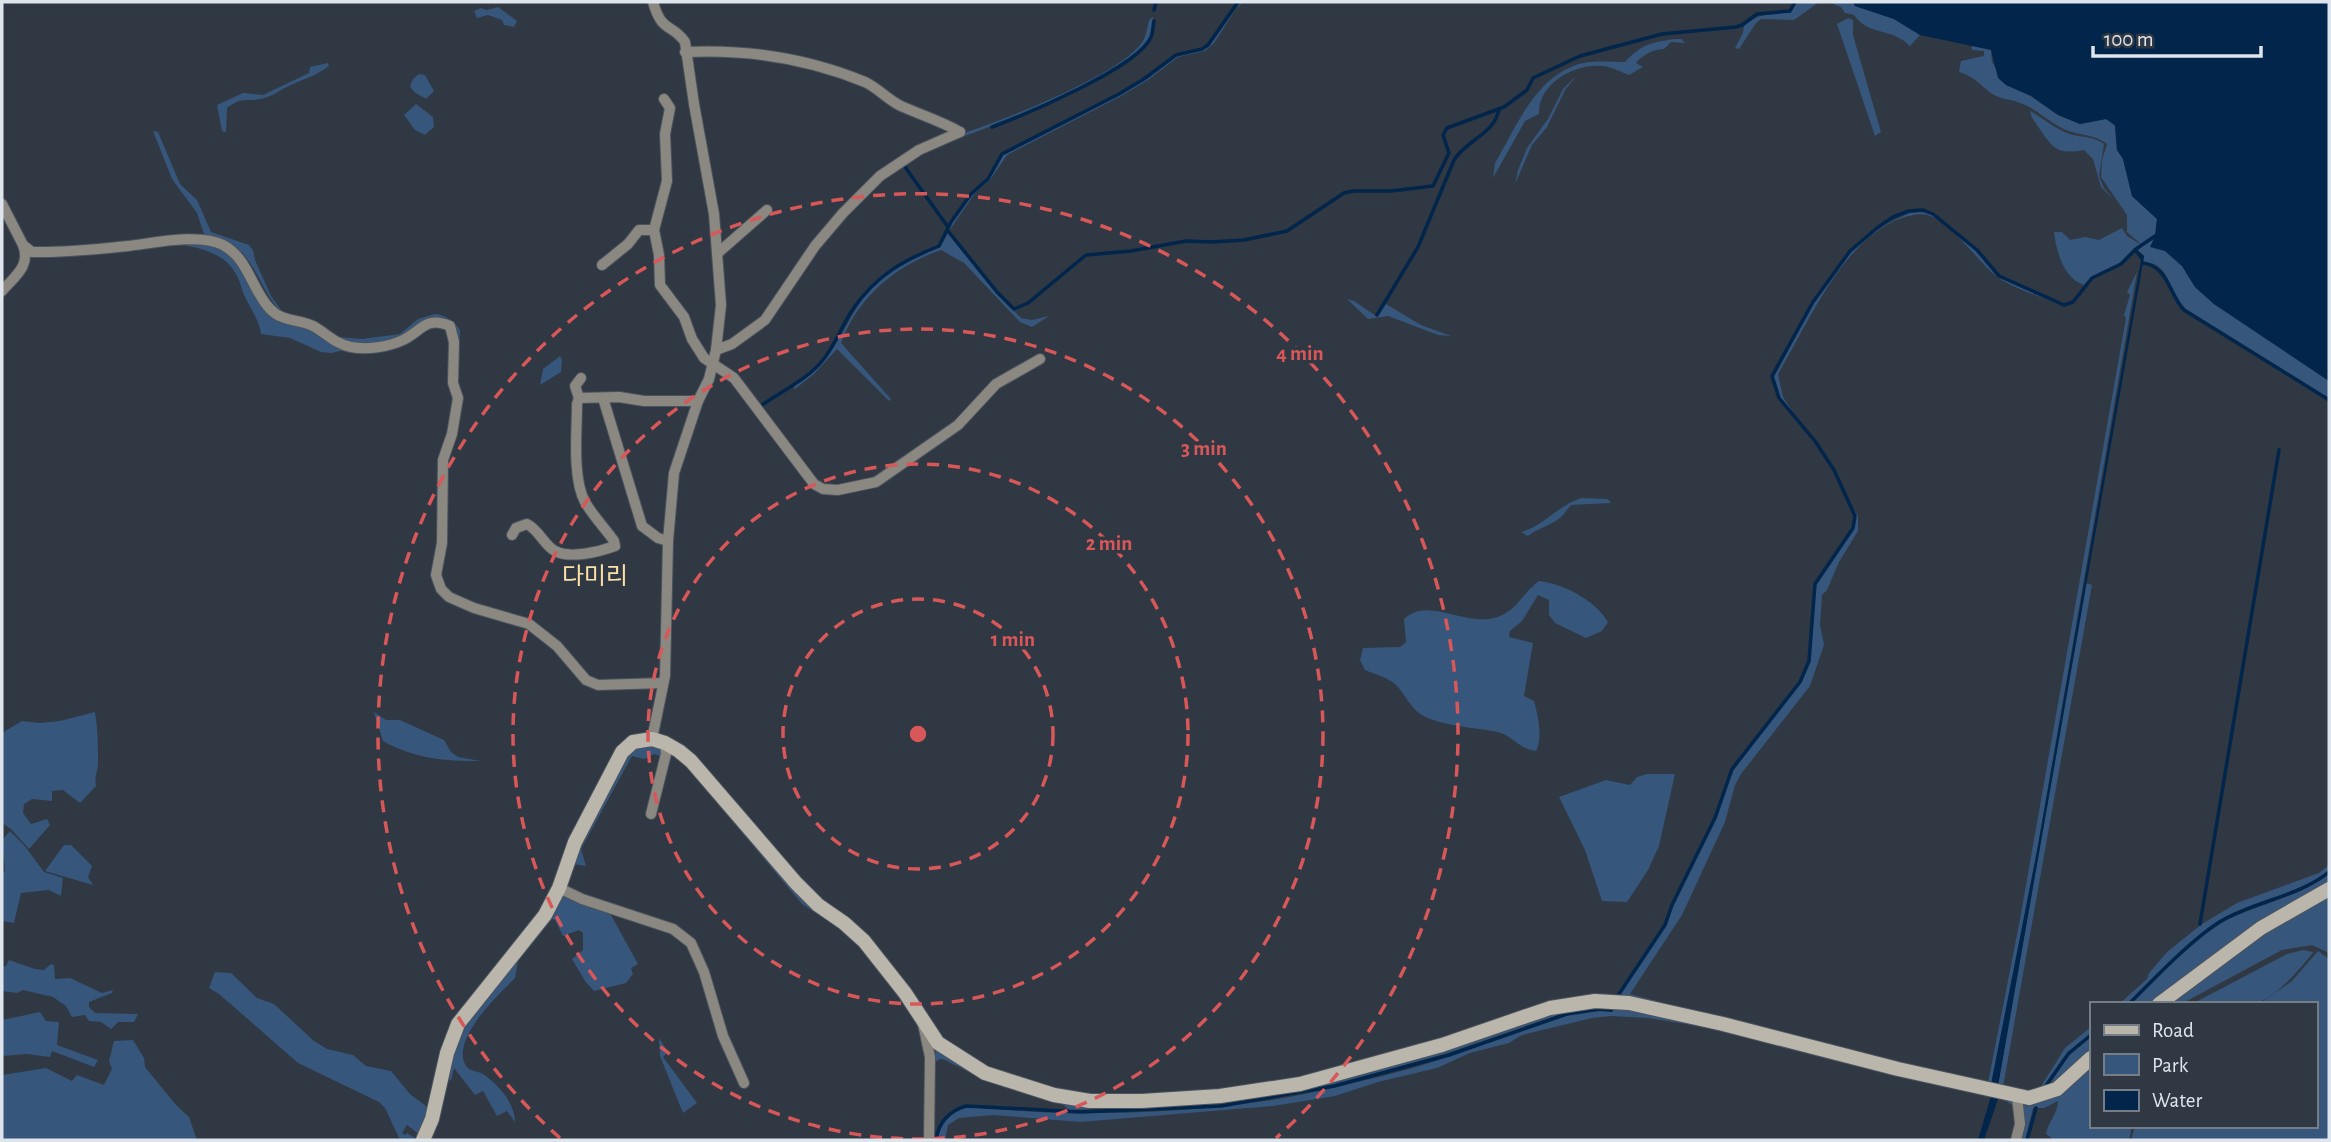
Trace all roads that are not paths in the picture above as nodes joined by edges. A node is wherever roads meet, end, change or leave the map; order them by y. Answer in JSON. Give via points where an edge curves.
{"nodes":[{"id":1,"x":653,"y":2,"type":"edge"},
{"id":2,"x":685,"y":52,"type":"junction"},
{"id":3,"x":664,"y":99,"type":"dead end"},
{"id":4,"x":2,"y":204,"type":"edge"},
{"id":5,"x":767,"y":210,"type":"dead end"},
{"id":6,"x":654,"y":230,"type":"junction"},
{"id":7,"x":23,"y":245,"type":"junction"},
{"id":8,"x":719,"y":252,"type":"junction"},
{"id":9,"x":602,"y":265,"type":"dead end"},
{"id":10,"x":2,"y":291,"type":"edge"},
{"id":11,"x":716,"y":350,"type":"junction"},
{"id":12,"x":1040,"y":359,"type":"dead end"},
{"id":13,"x":712,"y":365,"type":"junction"},
{"id":14,"x":580,"y":377,"type":"dead end"},
{"id":15,"x":579,"y":398,"type":"junction"},
{"id":16,"x":603,"y":398,"type":"junction"},
{"id":17,"x":698,"y":401,"type":"junction"},
{"id":18,"x":512,"y":535,"type":"dead end"},
{"id":19,"x":668,"y":541,"type":"junction"},
{"id":20,"x":663,"y":683,"type":"junction"},
{"id":21,"x":658,"y":741,"type":"junction"},
{"id":22,"x":651,"y":814,"type":"dead end"},
{"id":23,"x":559,"y":888,"type":"junction"},
{"id":24,"x":2329,"y":889,"type":"edge"},
{"id":25,"x":2162,"y":1002,"type":"edge"},
{"id":26,"x":922,"y":1022,"type":"junction"},
{"id":27,"x":2090,"y":1059,"type":"edge"},
{"id":28,"x":744,"y":1083,"type":"dead end"},
{"id":29,"x":2017,"y":1097,"type":"junction"},
{"id":30,"x":423,"y":1140,"type":"edge"},
{"id":31,"x":929,"y":1140,"type":"edge"},
{"id":32,"x":2016,"y":1140,"type":"edge"}],
"edges":[{"from":1,"to":2,"type":"street","via":[[664,26],[684,38]]},
{"from":2,"to":8,"type":"street"},
{"from":2,"to":11,"type":"street","via":[[710,50],[799,61],[868,83],[886,98],[960,132],[919,149],[880,176],[815,246],[765,320]]},
{"from":3,"to":6,"type":"street","via":[[670,108],[665,134],[667,181]]},
{"from":4,"to":7,"type":"street"},
{"from":5,"to":8,"type":"street"},
{"from":6,"to":9,"type":"street","via":[[639,230]]},
{"from":6,"to":13,"type":"street","via":[[660,285]]},
{"from":7,"to":10,"type":"street","via":[[26,261]]},
{"from":7,"to":20,"type":"street","via":[[43,252],[192,240],[221,244],[242,261],[276,314],[312,325],[335,342],[351,347],[375,348],[402,341],[428,323],[450,326],[458,398],[443,460],[442,543],[436,575],[441,589],[474,608],[529,624],[586,680],[598,685]]},
{"from":8,"to":11,"type":"street","via":[[721,304]]},
{"from":11,"to":13,"type":"street"},
{"from":12,"to":13,"type":"street","via":[[996,384],[958,425],[876,482],[838,490],[814,484],[734,377]]},
{"from":13,"to":17,"type":"street"},
{"from":14,"to":15,"type":"street","via":[[575,386]]},
{"from":15,"to":16,"type":"street"},
{"from":15,"to":18,"type":"street","via":[[577,447],[582,494],[615,546],[594,553],[564,553],[554,550],[527,524]]},
{"from":16,"to":17,"type":"street"},
{"from":16,"to":19,"type":"street","via":[[642,526]]},
{"from":17,"to":19,"type":"street","via":[[674,473]]},
{"from":19,"to":20,"type":"street"},
{"from":20,"to":21,"type":"street"},
{"from":21,"to":22,"type":"street","via":[[666,754]]},
{"from":21,"to":23,"type":"street","via":[[633,742],[622,752],[575,842]]},
{"from":21,"to":26,"type":"street","via":[[691,761],[796,883],[864,941]]},
{"from":23,"to":28,"type":"street","via":[[673,929],[691,943]]},
{"from":23,"to":30,"type":"street","via":[[528,938],[458,1024]]},
{"from":24,"to":25,"type":"street","via":[[2261,928]]},
{"from":26,"to":29,"type":"street","via":[[938,1043],[985,1073],[1031,1090],[1090,1101],[1142,1101],[1209,1097],[1345,1074],[1550,1008],[1595,1000],[1723,1024]]},
{"from":26,"to":31,"type":"street","via":[[930,1057]]},
{"from":27,"to":29,"type":"street","via":[[2057,1089]]},
{"from":29,"to":32,"type":"street","via":[[2020,1124]]}]}
